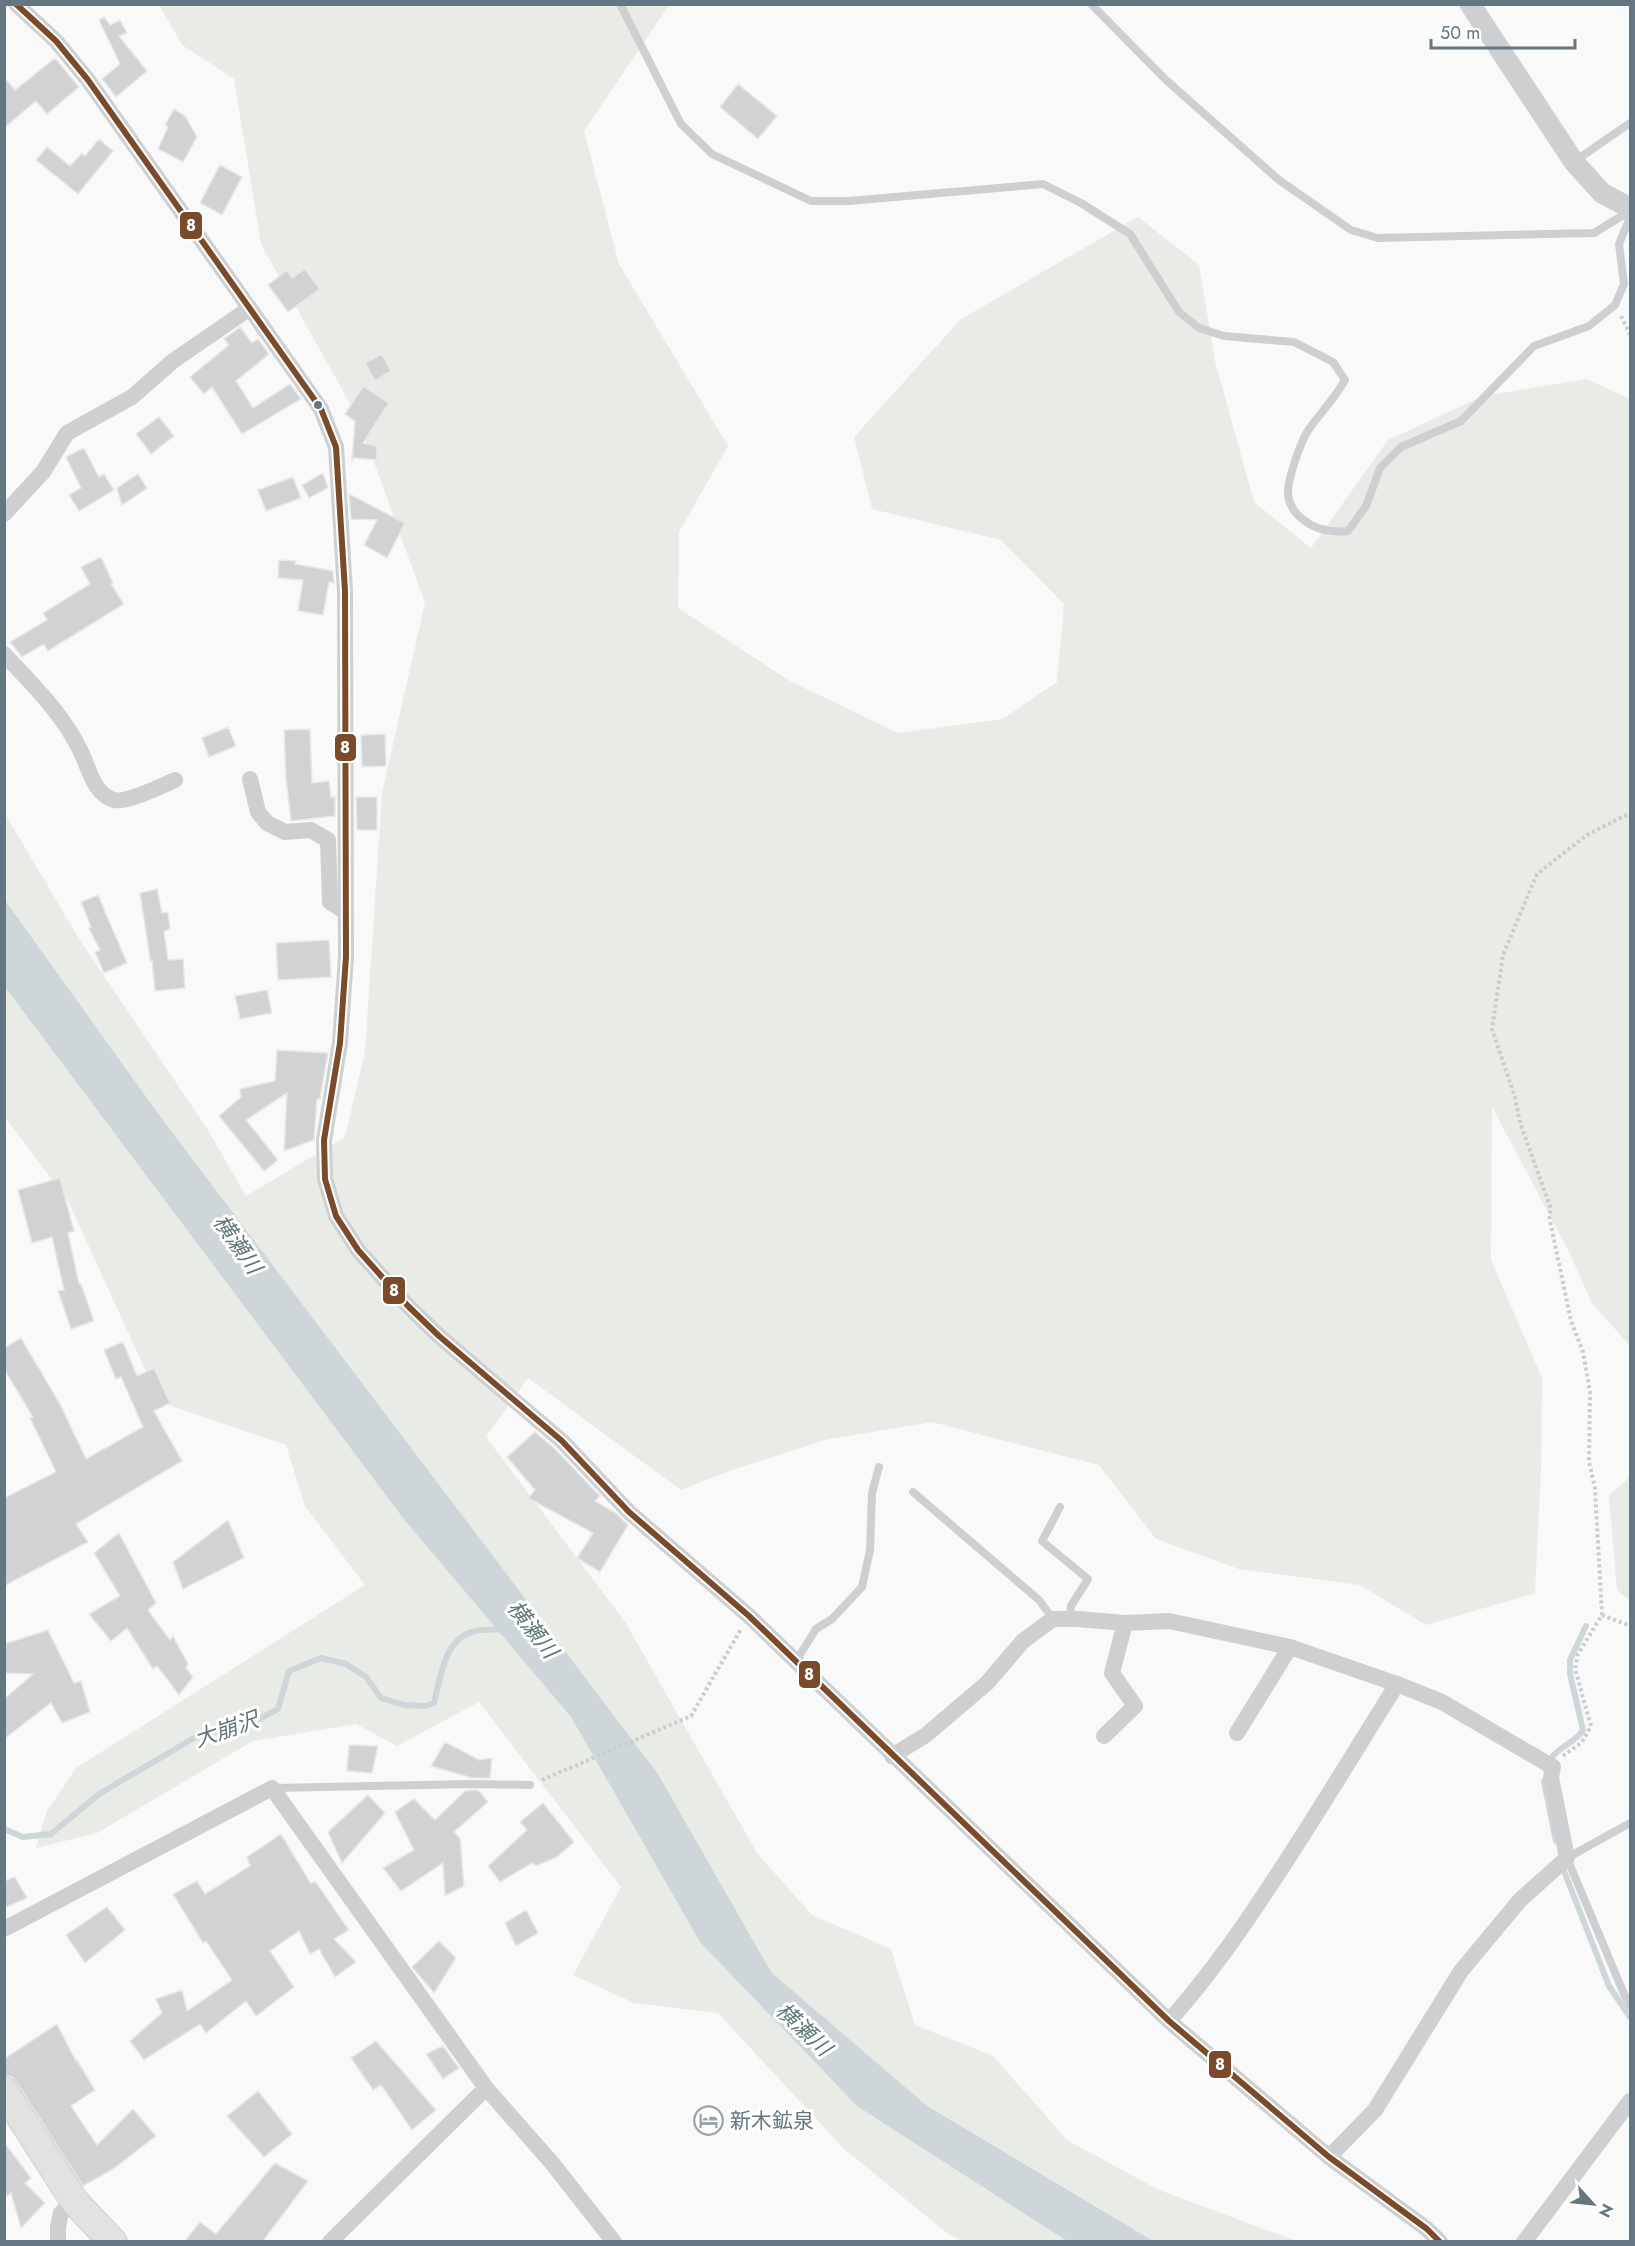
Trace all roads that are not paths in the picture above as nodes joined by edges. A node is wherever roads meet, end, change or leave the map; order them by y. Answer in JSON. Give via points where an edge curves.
{"nodes":[{"id":1,"x":16,"y":4,"type":"edge"},
{"id":2,"x":620,"y":4,"type":"edge"},
{"id":3,"x":1091,"y":4,"type":"edge"},
{"id":4,"x":1470,"y":4,"type":"edge"},
{"id":5,"x":1630,"y":123,"type":"edge"},
{"id":6,"x":1574,"y":162,"type":"junction"},
{"id":7,"x":1630,"y":209,"type":"edge"},
{"id":8,"x":1630,"y":217,"type":"edge"},
{"id":9,"x":250,"y":308,"type":"junction"},
{"id":10,"x":4,"y":514,"type":"edge"},
{"id":11,"x":4,"y":654,"type":"edge"},
{"id":12,"x":250,"y":779,"type":"dead end"},
{"id":13,"x":175,"y":780,"type":"dead end"},
{"id":14,"x":344,"y":910,"type":"junction"},
{"id":15,"x":879,"y":1467,"type":"dead end"},
{"id":16,"x":913,"y":1492,"type":"dead end"},
{"id":17,"x":1060,"y":1507,"type":"dead end"},
{"id":18,"x":1062,"y":1619,"type":"junction"},
{"id":19,"x":1125,"y":1623,"type":"junction"},
{"id":20,"x":1290,"y":1647,"type":"junction"},
{"id":21,"x":796,"y":1661,"type":"junction"},
{"id":22,"x":1397,"y":1684,"type":"junction"},
{"id":23,"x":1237,"y":1733,"type":"dead end"},
{"id":24,"x":1104,"y":1736,"type":"dead end"},
{"id":25,"x":892,"y":1756,"type":"junction"},
{"id":26,"x":530,"y":1785,"type":"road end"},
{"id":27,"x":272,"y":1788,"type":"junction"},
{"id":28,"x":1630,"y":1823,"type":"edge"},
{"id":29,"x":1567,"y":1858,"type":"junction"},
{"id":30,"x":4,"y":1929,"type":"edge"},
{"id":31,"x":1630,"y":2004,"type":"edge"},
{"id":32,"x":1169,"y":2021,"type":"junction"},
{"id":33,"x":486,"y":2088,"type":"junction"},
{"id":34,"x":4,"y":2091,"type":"edge"},
{"id":35,"x":1630,"y":2101,"type":"edge"},
{"id":36,"x":1329,"y":2157,"type":"junction"},
{"id":37,"x":75,"y":2202,"type":"junction"},
{"id":38,"x":58,"y":2241,"type":"edge"},
{"id":39,"x":113,"y":2241,"type":"edge"},
{"id":40,"x":330,"y":2241,"type":"edge"},
{"id":41,"x":614,"y":2241,"type":"edge"},
{"id":42,"x":1440,"y":2241,"type":"edge"},
{"id":43,"x":1524,"y":2241,"type":"edge"}],
"edges":[{"from":1,"to":9,"type":"street","via":[[56,41],[88,80]]},
{"from":2,"to":8,"type":"lane","via":[[681,124],[712,154],[810,201],[1043,184],[1130,234],[1179,312],[1199,328],[1224,336],[1294,342],[1333,362],[1345,380],[1306,434],[1288,493],[1294,512],[1310,526],[1336,532],[1348,531],[1366,506],[1380,468],[1401,447],[1461,421],[1534,346],[1589,326],[1615,305],[1624,284],[1619,244]]},
{"from":3,"to":7,"type":"lane","via":[[1166,80],[1278,180],[1351,230],[1378,238],[1594,233]]},
{"from":4,"to":6,"type":"street"},
{"from":5,"to":6,"type":"lane"},
{"from":6,"to":7,"type":"street","via":[[1602,193]]},
{"from":9,"to":10,"type":"street","via":[[173,361],[132,397],[67,433],[43,472]]},
{"from":9,"to":14,"type":"street","via":[[321,409],[336,447],[345,591]]},
{"from":11,"to":13,"type":"street","via":[[66,727],[95,785],[105,796],[117,801]]},
{"from":12,"to":14,"type":"street","via":[[258,812],[267,823],[285,832],[311,830],[328,840],[330,902]]},
{"from":14,"to":21,"type":"street","via":[[346,957],[339,1043],[324,1140],[325,1179],[336,1216],[358,1250],[408,1306],[562,1441],[629,1512]]},
{"from":15,"to":21,"type":"lane","via":[[872,1492],[870,1551],[862,1587],[832,1619],[816,1629]]},
{"from":16,"to":18,"type":"lane"},
{"from":17,"to":18,"type":"lane","via":[[1042,1541],[1088,1579]]},
{"from":18,"to":19,"type":"street"},
{"from":18,"to":25,"type":"street","via":[[1023,1641],[979,1690],[926,1735]]},
{"from":19,"to":20,"type":"street","via":[[1169,1621]]},
{"from":19,"to":24,"type":"street","via":[[1112,1673],[1135,1706]]},
{"from":20,"to":22,"type":"street"},
{"from":20,"to":23,"type":"street"},
{"from":21,"to":25,"type":"street"},
{"from":22,"to":29,"type":"street","via":[[1442,1702],[1553,1767],[1551,1777]]},
{"from":22,"to":32,"type":"street","via":[[1241,1930]]},
{"from":25,"to":32,"type":"street"},
{"from":26,"to":27,"type":"lane"},
{"from":27,"to":30,"type":"street"},
{"from":27,"to":33,"type":"street"},
{"from":28,"to":29,"type":"lane"},
{"from":29,"to":31,"type":"lane"},
{"from":29,"to":36,"type":"street","via":[[1520,1900],[1461,1971],[1375,2110]]},
{"from":32,"to":36,"type":"street"},
{"from":33,"to":40,"type":"street"},
{"from":33,"to":41,"type":"street"},
{"from":34,"to":37,"type":"main road"},
{"from":35,"to":43,"type":"street"},
{"from":36,"to":42,"type":"street"},
{"from":37,"to":38,"type":"street","via":[[61,2213]]},
{"from":37,"to":39,"type":"main road"}]}
